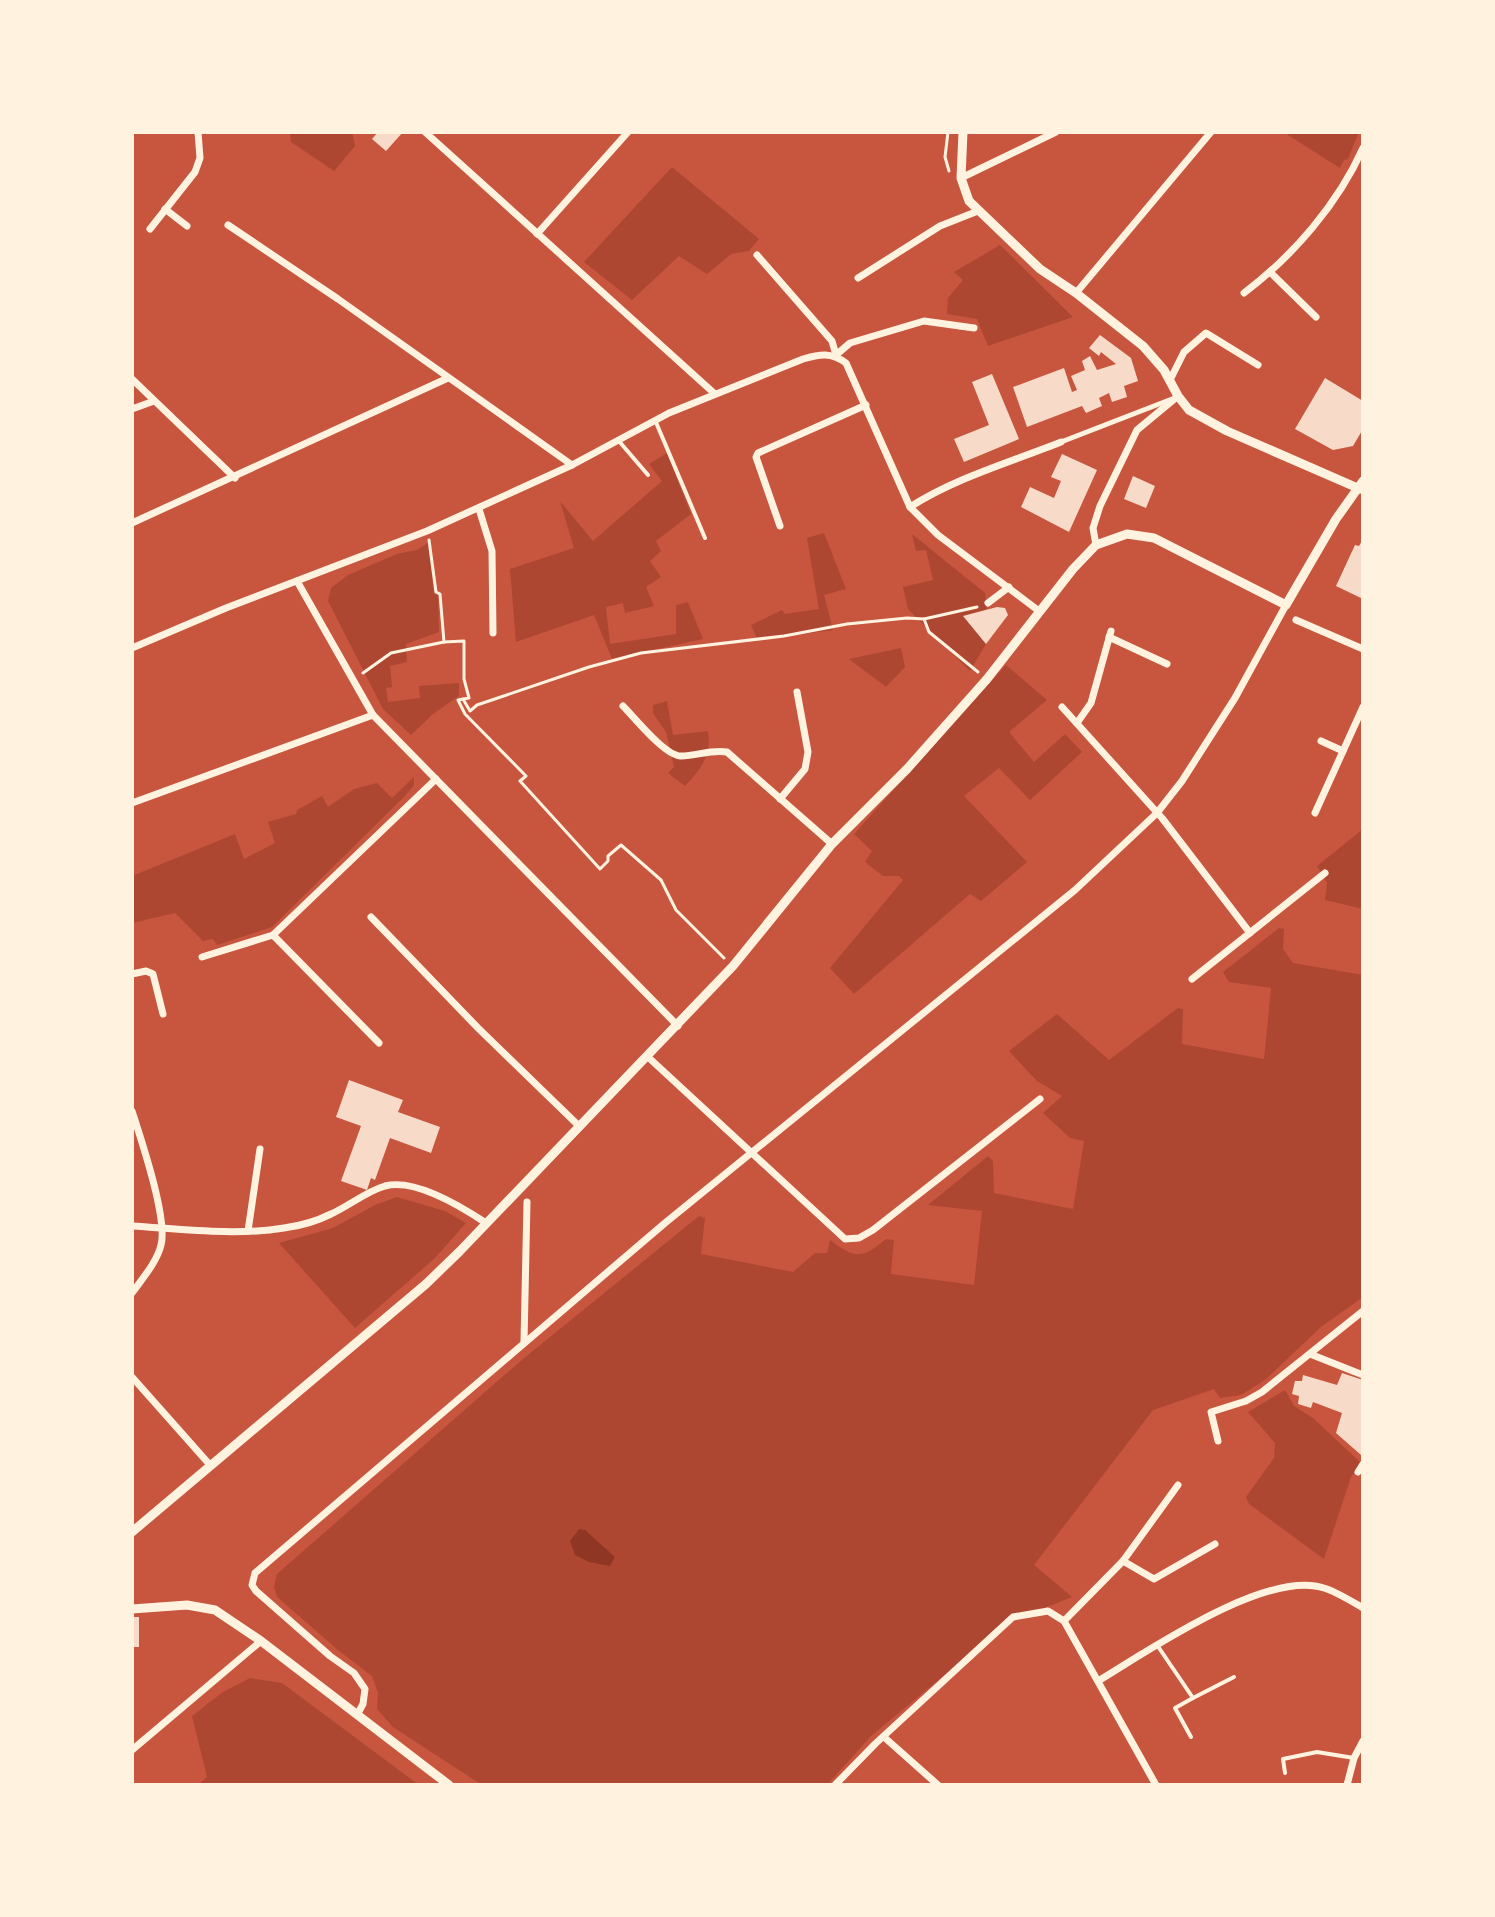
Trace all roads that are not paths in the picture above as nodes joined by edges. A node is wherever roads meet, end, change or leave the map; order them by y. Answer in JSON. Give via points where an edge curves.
{"nodes":[{"id":1,"x":198,"y":132,"type":"edge"},
{"id":2,"x":425,"y":132,"type":"edge"},
{"id":3,"x":628,"y":132,"type":"edge"},
{"id":4,"x":963,"y":132,"type":"edge"},
{"id":5,"x":1056,"y":132,"type":"edge"},
{"id":6,"x":1211,"y":132,"type":"edge"},
{"id":7,"x":1363,"y":148,"type":"edge"},
{"id":8,"x":1359,"y":165,"type":"edge"},
{"id":9,"x":961,"y":178,"type":"junction"},
{"id":10,"x":165,"y":209,"type":"junction"},
{"id":11,"x":978,"y":211,"type":"junction"},
{"id":12,"x":228,"y":225,"type":"dead end"},
{"id":13,"x":187,"y":226,"type":"dead end"},
{"id":14,"x":150,"y":229,"type":"dead end"},
{"id":15,"x":537,"y":234,"type":"junction"},
{"id":16,"x":757,"y":255,"type":"dead end"},
{"id":17,"x":1271,"y":273,"type":"junction"},
{"id":18,"x":858,"y":278,"type":"dead end"},
{"id":19,"x":1076,"y":293,"type":"junction"},
{"id":20,"x":1244,"y":293,"type":"dead end"},
{"id":21,"x":1316,"y":317,"type":"dead end"},
{"id":22,"x":974,"y":328,"type":"dead end"},
{"id":23,"x":836,"y":355,"type":"junction"},
{"id":24,"x":1258,"y":365,"type":"dead end"},
{"id":25,"x":448,"y":378,"type":"junction"},
{"id":26,"x":132,"y":379,"type":"edge"},
{"id":27,"x":1170,"y":380,"type":"junction"},
{"id":28,"x":715,"y":394,"type":"junction"},
{"id":29,"x":1178,"y":396,"type":"junction"},
{"id":30,"x":154,"y":401,"type":"junction"},
{"id":31,"x":866,"y":405,"type":"junction"},
{"id":32,"x":132,"y":409,"type":"edge"},
{"id":33,"x":655,"y":420,"type":"junction"},
{"id":34,"x":618,"y":440,"type":"junction"},
{"id":35,"x":1061,"y":442,"type":"joint"},
{"id":36,"x":572,"y":465,"type":"junction"},
{"id":37,"x":648,"y":475,"type":"dead end"},
{"id":38,"x":235,"y":478,"type":"junction"},
{"id":39,"x":1361,"y":486,"type":"edge"},
{"id":40,"x":910,"y":507,"type":"junction"},
{"id":41,"x":479,"y":509,"type":"junction"},
{"id":42,"x":132,"y":523,"type":"edge"},
{"id":43,"x":780,"y":526,"type":"dead end"},
{"id":44,"x":705,"y":538,"type":"dead end"},
{"id":45,"x":1096,"y":545,"type":"junction"},
{"id":46,"x":297,"y":581,"type":"junction"},
{"id":47,"x":1009,"y":587,"type":"junction"},
{"id":48,"x":988,"y":603,"type":"road end"},
{"id":49,"x":1286,"y":605,"type":"junction"},
{"id":50,"x":1039,"y":611,"type":"junction"},
{"id":51,"x":1296,"y":620,"type":"dead end"},
{"id":52,"x":493,"y":633,"type":"dead end"},
{"id":53,"x":132,"y":648,"type":"edge"},
{"id":54,"x":1363,"y":649,"type":"edge"},
{"id":55,"x":1167,"y":664,"type":"dead end"},
{"id":56,"x":797,"y":692,"type":"dead end"},
{"id":57,"x":623,"y":706,"type":"dead end"},
{"id":58,"x":1062,"y":707,"type":"dead end"},
{"id":59,"x":1363,"y":707,"type":"edge"},
{"id":60,"x":373,"y":715,"type":"junction"},
{"id":61,"x":1077,"y":723,"type":"junction"},
{"id":62,"x":1321,"y":741,"type":"dead end"},
{"id":63,"x":1343,"y":751,"type":"junction"},
{"id":64,"x":436,"y":779,"type":"junction"},
{"id":65,"x":780,"y":799,"type":"junction"},
{"id":66,"x":132,"y":803,"type":"edge"},
{"id":67,"x":1157,"y":813,"type":"junction"},
{"id":68,"x":1315,"y":813,"type":"dead end"},
{"id":69,"x":832,"y":844,"type":"junction"},
{"id":70,"x":1325,"y":873,"type":"dead end"},
{"id":71,"x":371,"y":917,"type":"dead end"},
{"id":72,"x":1250,"y":933,"type":"junction"},
{"id":73,"x":273,"y":935,"type":"junction"},
{"id":74,"x":202,"y":957,"type":"dead end"},
{"id":75,"x":132,"y":974,"type":"edge"},
{"id":76,"x":1192,"y":979,"type":"dead end"},
{"id":77,"x":163,"y":1014,"type":"dead end"},
{"id":78,"x":678,"y":1026,"type":"junction"},
{"id":79,"x":379,"y":1043,"type":"dead end"},
{"id":80,"x":648,"y":1057,"type":"junction"},
{"id":81,"x":1040,"y":1099,"type":"dead end"},
{"id":82,"x":132,"y":1111,"type":"edge"},
{"id":83,"x":579,"y":1126,"type":"junction"},
{"id":84,"x":260,"y":1149,"type":"dead end"},
{"id":85,"x":752,"y":1153,"type":"junction"},
{"id":86,"x":527,"y":1202,"type":"dead end"},
{"id":87,"x":486,"y":1223,"type":"junction"},
{"id":88,"x":132,"y":1226,"type":"edge"},
{"id":89,"x":162,"y":1228,"type":"junction"},
{"id":90,"x":248,"y":1231,"type":"junction"},
{"id":91,"x":132,"y":1293,"type":"edge"},
{"id":92,"x":1363,"y":1311,"type":"edge"},
{"id":93,"x":524,"y":1342,"type":"junction"},
{"id":94,"x":1310,"y":1354,"type":"junction"},
{"id":95,"x":1363,"y":1375,"type":"edge"},
{"id":96,"x":132,"y":1377,"type":"edge"},
{"id":97,"x":1218,"y":1441,"type":"dead end"},
{"id":98,"x":1363,"y":1464,"type":"edge"},
{"id":99,"x":210,"y":1465,"type":"junction"},
{"id":100,"x":1358,"y":1472,"type":"dead end"},
{"id":101,"x":1178,"y":1485,"type":"dead end"},
{"id":102,"x":132,"y":1532,"type":"edge"},
{"id":103,"x":1215,"y":1544,"type":"dead end"},
{"id":104,"x":1123,"y":1561,"type":"junction"},
{"id":105,"x":1363,"y":1608,"type":"edge"},
{"id":106,"x":132,"y":1609,"type":"edge"},
{"id":107,"x":1064,"y":1621,"type":"junction"},
{"id":108,"x":261,"y":1641,"type":"junction"},
{"id":109,"x":1157,"y":1645,"type":"junction"},
{"id":110,"x":1234,"y":1677,"type":"dead end"},
{"id":111,"x":1098,"y":1681,"type":"junction"},
{"id":112,"x":1193,"y":1698,"type":"junction"},
{"id":113,"x":357,"y":1715,"type":"junction"},
{"id":114,"x":884,"y":1737,"type":"junction"},
{"id":115,"x":1191,"y":1737,"type":"dead end"},
{"id":116,"x":1363,"y":1741,"type":"edge"},
{"id":117,"x":132,"y":1750,"type":"edge"},
{"id":118,"x":1354,"y":1758,"type":"junction"},
{"id":119,"x":1285,"y":1773,"type":"dead end"},
{"id":120,"x":449,"y":1785,"type":"edge"},
{"id":121,"x":835,"y":1785,"type":"edge"},
{"id":122,"x":938,"y":1785,"type":"edge"},
{"id":123,"x":1156,"y":1785,"type":"edge"},
{"id":124,"x":1347,"y":1785,"type":"edge"}],
"edges":[{"from":1,"to":10,"type":"street","via":[[195,172]]},
{"from":2,"to":15,"type":"street"},
{"from":3,"to":15,"type":"street"},
{"from":4,"to":9,"type":"street"},
{"from":5,"to":9,"type":"street"},
{"from":6,"to":19,"type":"street"},
{"from":7,"to":8,"type":"street"},
{"from":8,"to":17,"type":"street"},
{"from":9,"to":11,"type":"street"},
{"from":10,"to":13,"type":"street"},
{"from":10,"to":14,"type":"street"},
{"from":11,"to":18,"type":"street","via":[[940,226]]},
{"from":11,"to":19,"type":"street","via":[[1040,269]]},
{"from":12,"to":25,"type":"street"},
{"from":15,"to":28,"type":"street"},
{"from":16,"to":23,"type":"street","via":[[832,341]]},
{"from":17,"to":20,"type":"street"},
{"from":17,"to":21,"type":"street"},
{"from":19,"to":27,"type":"street","via":[[1143,346]]},
{"from":22,"to":23,"type":"street","via":[[924,321],[850,343]]},
{"from":23,"to":28,"type":"street","via":[[803,359]]},
{"from":23,"to":31,"type":"street","via":[[846,363]]},
{"from":24,"to":27,"type":"street","via":[[1206,333],[1184,352]]},
{"from":25,"to":36,"type":"street"},
{"from":25,"to":38,"type":"street"},
{"from":26,"to":30,"type":"street"},
{"from":27,"to":29,"type":"street"},
{"from":28,"to":33,"type":"street"},
{"from":29,"to":35,"type":"street"},
{"from":29,"to":39,"type":"street","via":[[1189,410],[1227,431]]},
{"from":29,"to":45,"type":"street","via":[[1137,430],[1100,506],[1093,528]]},
{"from":30,"to":32,"type":"street"},
{"from":30,"to":38,"type":"street"},
{"from":31,"to":40,"type":"street"},
{"from":31,"to":43,"type":"street","via":[[758,453]]},
{"from":33,"to":34,"type":"street"},
{"from":33,"to":44,"type":"lane"},
{"from":34,"to":36,"type":"street"},
{"from":34,"to":37,"type":"lane"},
{"from":35,"to":40,"type":"street"},
{"from":36,"to":41,"type":"street"},
{"from":38,"to":42,"type":"street"},
{"from":39,"to":49,"type":"street"},
{"from":40,"to":47,"type":"street","via":[[938,535]]},
{"from":41,"to":46,"type":"street"},
{"from":41,"to":52,"type":"street","via":[[492,551]]},
{"from":45,"to":49,"type":"street","via":[[1127,534],[1154,538]]},
{"from":45,"to":50,"type":"street"},
{"from":46,"to":53,"type":"street"},
{"from":46,"to":60,"type":"street"},
{"from":47,"to":48,"type":"street"},
{"from":47,"to":50,"type":"street"},
{"from":49,"to":67,"type":"street","via":[[1203,751]]},
{"from":50,"to":69,"type":"street","via":[[987,679]]},
{"from":51,"to":54,"type":"street"},
{"from":55,"to":61,"type":"street","via":[[1110,634],[1091,703]]},
{"from":56,"to":65,"type":"street","via":[[808,752],[805,769]]},
{"from":57,"to":65,"type":"street","via":[[670,753],[727,752]]},
{"from":58,"to":61,"type":"street"},
{"from":59,"to":63,"type":"street"},
{"from":60,"to":64,"type":"street"},
{"from":60,"to":66,"type":"street"},
{"from":61,"to":67,"type":"street"},
{"from":62,"to":63,"type":"street"},
{"from":63,"to":68,"type":"street"},
{"from":64,"to":73,"type":"street"},
{"from":64,"to":78,"type":"street"},
{"from":65,"to":69,"type":"street"},
{"from":67,"to":72,"type":"street"},
{"from":67,"to":85,"type":"street","via":[[1075,890]]},
{"from":69,"to":78,"type":"street"},
{"from":70,"to":72,"type":"street"},
{"from":71,"to":83,"type":"street"},
{"from":72,"to":76,"type":"street"},
{"from":73,"to":74,"type":"street"},
{"from":73,"to":79,"type":"street"},
{"from":75,"to":77,"type":"street","via":[[153,974]]},
{"from":78,"to":80,"type":"street"},
{"from":80,"to":83,"type":"street"},
{"from":80,"to":85,"type":"street"},
{"from":81,"to":85,"type":"street","via":[[854,1240],[845,1239]]},
{"from":82,"to":89,"type":"street"},
{"from":83,"to":87,"type":"street"},
{"from":84,"to":90,"type":"street"},
{"from":85,"to":93,"type":"street"},
{"from":86,"to":93,"type":"street"},
{"from":87,"to":90,"type":"street","via":[[429,1193],[387,1185],[308,1223]]},
{"from":87,"to":99,"type":"street","via":[[426,1284]]},
{"from":88,"to":89,"type":"street"},
{"from":89,"to":90,"type":"street"},
{"from":89,"to":91,"type":"street","via":[[158,1255]]},
{"from":92,"to":94,"type":"street"},
{"from":93,"to":113,"type":"street","via":[[255,1573],[256,1591],[354,1673],[365,1689]]},
{"from":94,"to":95,"type":"street"},
{"from":94,"to":97,"type":"street","via":[[1262,1392],[1211,1412]]},
{"from":96,"to":99,"type":"street"},
{"from":98,"to":100,"type":"street"},
{"from":99,"to":102,"type":"street"},
{"from":101,"to":104,"type":"street"},
{"from":103,"to":104,"type":"street","via":[[1154,1579]]},
{"from":104,"to":107,"type":"street"},
{"from":105,"to":109,"type":"street","via":[[1324,1588],[1286,1586],[1246,1599]]},
{"from":106,"to":108,"type":"street","via":[[201,1606]]},
{"from":107,"to":111,"type":"street"},
{"from":107,"to":114,"type":"street","via":[[1048,1611],[1013,1617]]},
{"from":108,"to":113,"type":"street"},
{"from":108,"to":117,"type":"street"},
{"from":109,"to":111,"type":"street"},
{"from":109,"to":112,"type":"lane"},
{"from":110,"to":112,"type":"lane"},
{"from":111,"to":123,"type":"street"},
{"from":112,"to":115,"type":"lane","via":[[1175,1708]]},
{"from":113,"to":120,"type":"street"},
{"from":114,"to":121,"type":"street"},
{"from":114,"to":122,"type":"street"},
{"from":116,"to":118,"type":"street"},
{"from":118,"to":119,"type":"lane","via":[[1317,1752],[1283,1759]]},
{"from":118,"to":124,"type":"street"}]}
